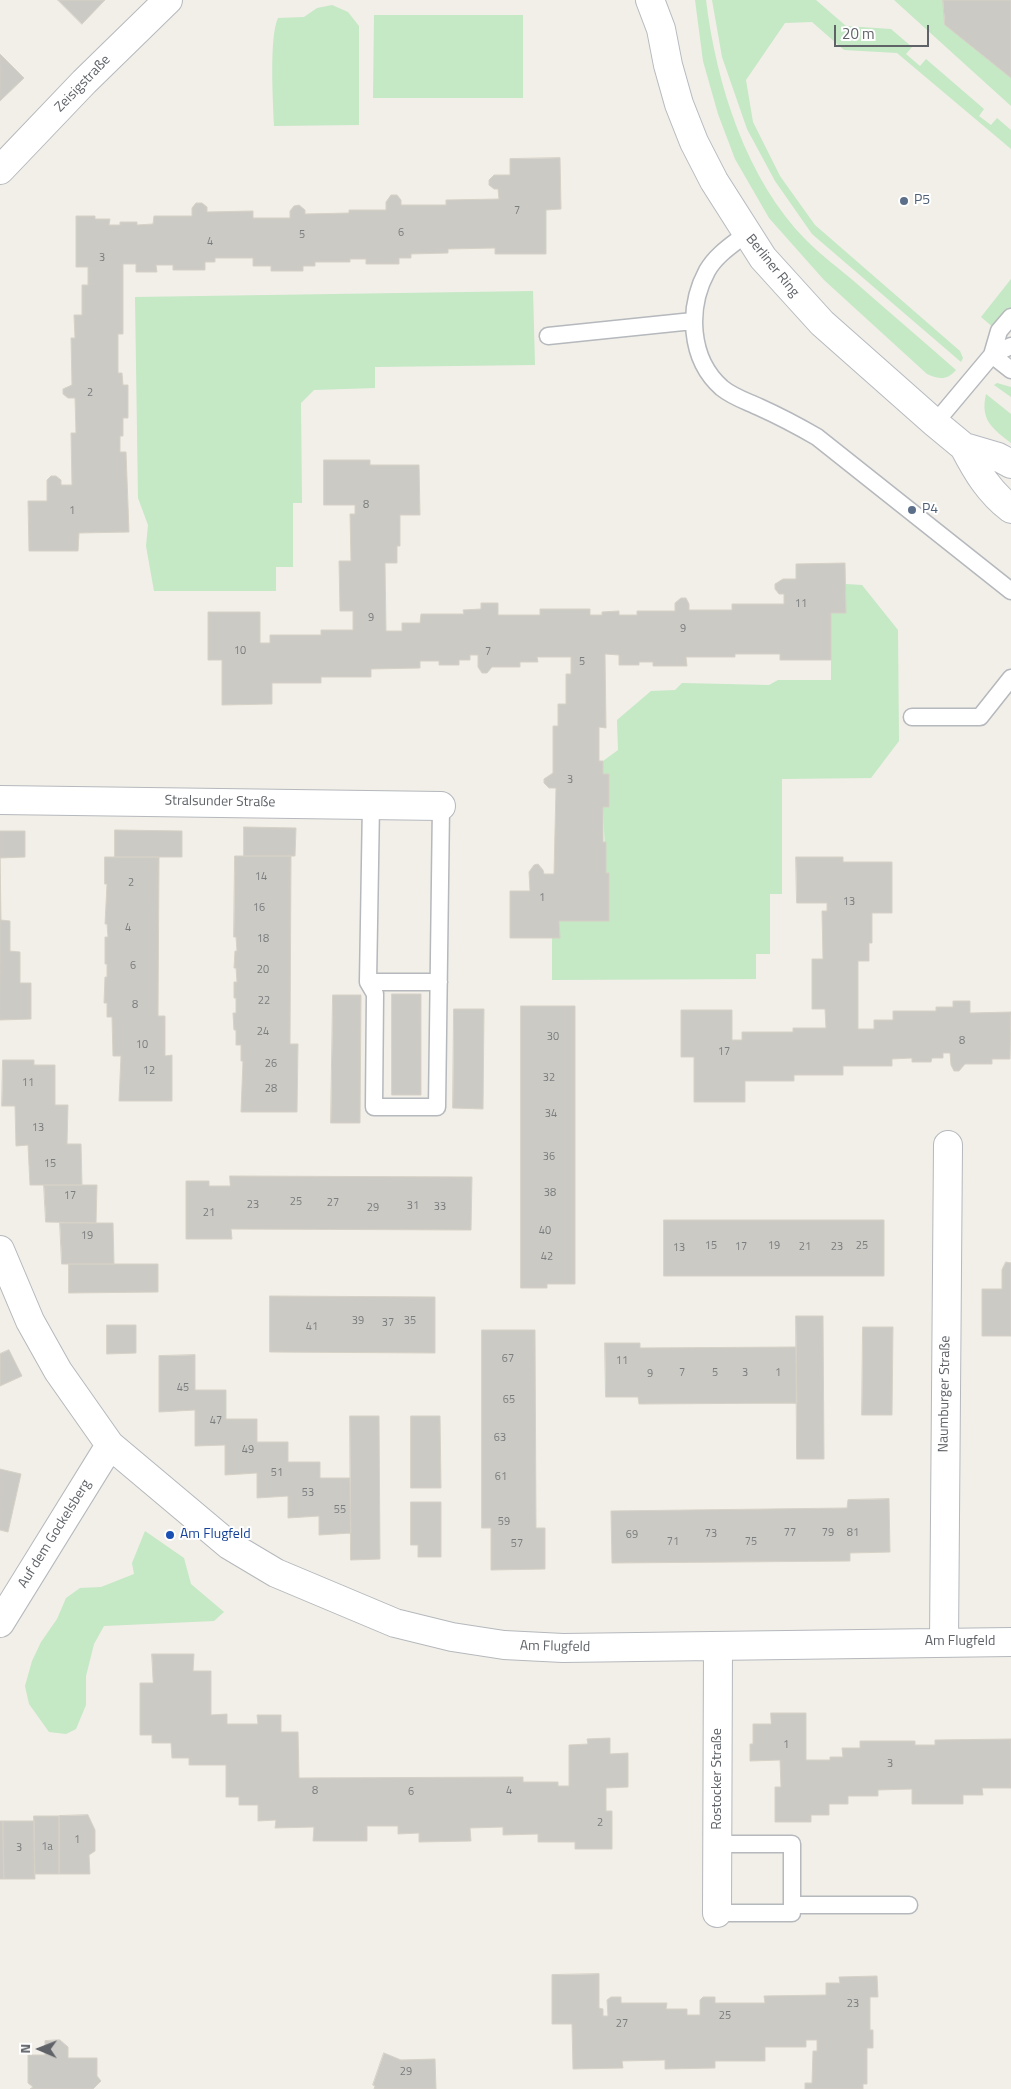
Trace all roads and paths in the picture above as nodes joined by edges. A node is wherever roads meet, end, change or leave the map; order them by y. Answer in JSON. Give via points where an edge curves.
{"nodes":[{"id":1,"x":168,"y":0,"type":"edge"},
{"id":2,"x":650,"y":0,"type":"edge"},
{"id":3,"x":665,"y":0,"type":"edge"},
{"id":4,"x":661,"y":29,"type":"junction"},
{"id":5,"x":0,"y":170,"type":"edge"},
{"id":6,"x":746,"y":234,"type":"junction"},
{"id":7,"x":1011,"y":317,"type":"edge"},
{"id":8,"x":693,"y":321,"type":"junction"},
{"id":9,"x":548,"y":336,"type":"dead end"},
{"id":10,"x":1011,"y":346,"type":"edge"},
{"id":11,"x":992,"y":355,"type":"junction"},
{"id":12,"x":1011,"y":370,"type":"edge"},
{"id":13,"x":935,"y":423,"type":"junction"},
{"id":14,"x":964,"y":447,"type":"junction"},
{"id":15,"x":1011,"y":464,"type":"edge"},
{"id":16,"x":1011,"y":509,"type":"edge"},
{"id":17,"x":1011,"y":591,"type":"edge"},
{"id":18,"x":1011,"y":678,"type":"edge"},
{"id":19,"x":912,"y":717,"type":"dead end"},
{"id":20,"x":0,"y":800,"type":"edge"},
{"id":21,"x":371,"y":804,"type":"junction"},
{"id":22,"x":440,"y":806,"type":"joint"},
{"id":23,"x":368,"y":982,"type":"junction"},
{"id":24,"x":439,"y":982,"type":"junction"},
{"id":25,"x":948,"y":1145,"type":"dead end"},
{"id":26,"x":0,"y":1250,"type":"edge"},
{"id":27,"x":110,"y":1444,"type":"junction"},
{"id":28,"x":0,"y":1623,"type":"edge"},
{"id":29,"x":944,"y":1642,"type":"junction"},
{"id":30,"x":1011,"y":1642,"type":"edge"},
{"id":31,"x":718,"y":1646,"type":"junction"},
{"id":32,"x":718,"y":1844,"type":"junction"},
{"id":33,"x":792,"y":1905,"type":"junction"},
{"id":34,"x":909,"y":1905,"type":"dead end"},
{"id":35,"x":717,"y":1913,"type":"joint"}],
"edges":[{"from":1,"to":5,"type":"street","name":"Zeisigstraße"},
{"from":2,"to":4,"type":"street","name":"Berliner Ring"},
{"from":3,"to":4,"type":"street","name":"Berliner Ring"},
{"from":4,"to":6,"type":"street","name":"Berliner Ring","via":[[673,84],[694,142]]},
{"from":6,"to":8,"type":"lane","via":[[722,253],[707,271]]},
{"from":6,"to":13,"type":"street","name":"Berliner Ring","via":[[772,270],[807,309]]},
{"from":7,"to":11,"type":"lane","via":[[999,331]]},
{"from":8,"to":9,"type":"lane"},
{"from":8,"to":17,"type":"lane","via":[[703,362],[722,388],[817,437]]},
{"from":10,"to":11,"type":"lane"},
{"from":11,"to":12,"type":"lane"},
{"from":11,"to":13,"type":"lane"},
{"from":13,"to":14,"type":"street","name":"Berliner Ring"},
{"from":14,"to":15,"type":"street","name":"Berliner Ring"},
{"from":14,"to":16,"type":"street","name":"Berliner Ring","via":[[992,493]]},
{"from":18,"to":19,"type":"lane","via":[[980,717]]},
{"from":20,"to":21,"type":"street","name":"Stralsunder Straße"},
{"from":21,"to":22,"type":"street","name":"Stralsunder Straße"},
{"from":21,"to":23,"type":"lane"},
{"from":22,"to":24,"type":"lane"},
{"from":23,"to":24,"type":"lane"},
{"from":23,"to":24,"type":"lane","via":[[375,994],[374,1107],[437,1107]]},
{"from":25,"to":29,"type":"street","name":"Naumburger Straße"},
{"from":26,"to":27,"type":"street","name":"Am Flugfeld","via":[[30,1321],[58,1371]]},
{"from":27,"to":28,"type":"street","name":"Auf dem Gockelsberg"},
{"from":27,"to":31,"type":"street","name":"Am Flugfeld","via":[[230,1545],[276,1573],[395,1623],[504,1645],[563,1648]]},
{"from":29,"to":30,"type":"street","name":"Am Flugfeld"},
{"from":29,"to":31,"type":"street","name":"Am Flugfeld"},
{"from":31,"to":32,"type":"street","name":"Rostocker Straße"},
{"from":32,"to":33,"type":"lane","via":[[792,1844]]},
{"from":32,"to":35,"type":"street","name":"Rostocker Straße"},
{"from":33,"to":34,"type":"lane"},
{"from":33,"to":35,"type":"lane","via":[[792,1913]]}]}
